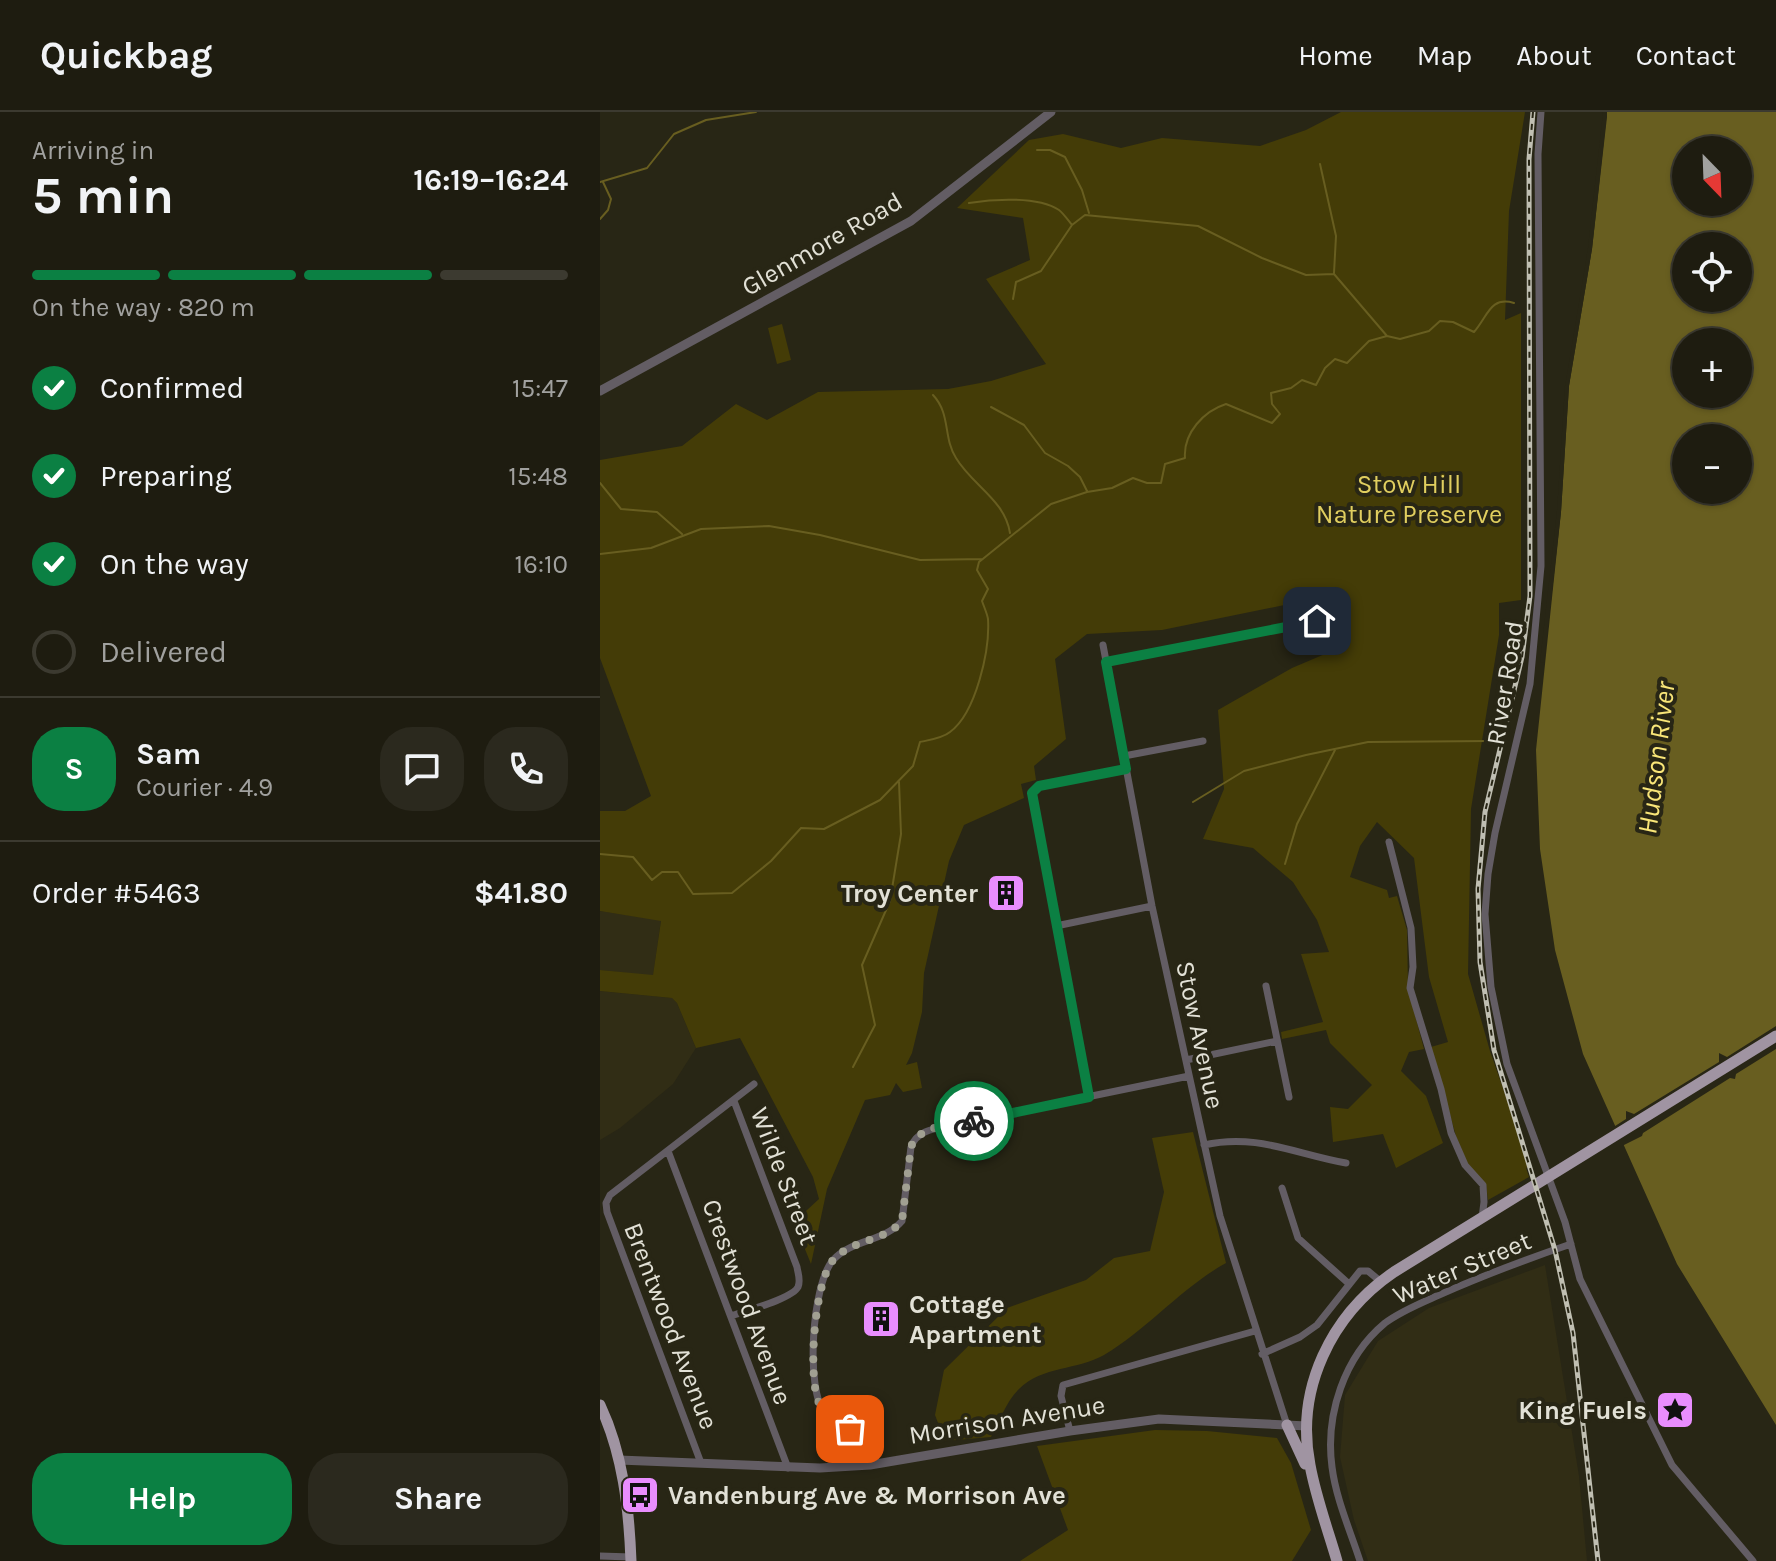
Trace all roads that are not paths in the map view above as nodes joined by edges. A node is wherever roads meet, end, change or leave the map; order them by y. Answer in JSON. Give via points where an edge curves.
{"nodes":[{"id":1,"x":1051,"y":112,"type":"edge"},
{"id":2,"x":1541,"y":112,"type":"edge"},
{"id":3,"x":600,"y":391,"type":"edge"},
{"id":4,"x":1317,"y":621,"type":"dead end"},
{"id":5,"x":1103,"y":645,"type":"dead end"},
{"id":6,"x":1106,"y":662,"type":"junction"},
{"id":7,"x":1203,"y":741,"type":"dead end"},
{"id":8,"x":1124,"y":756,"type":"junction"},
{"id":9,"x":1126,"y":769,"type":"junction"},
{"id":10,"x":1389,"y":842,"type":"dead end"},
{"id":11,"x":1152,"y":906,"type":"junction"},
{"id":12,"x":1056,"y":926,"type":"junction"},
{"id":13,"x":1266,"y":986,"type":"dead end"},
{"id":14,"x":1776,"y":1036,"type":"edge"},
{"id":15,"x":1277,"y":1041,"type":"junction"},
{"id":16,"x":1186,"y":1060,"type":"junction"},
{"id":17,"x":1189,"y":1076,"type":"junction"},
{"id":18,"x":754,"y":1084,"type":"dead end"},
{"id":19,"x":1089,"y":1097,"type":"junction"},
{"id":20,"x":1289,"y":1097,"type":"dead end"},
{"id":21,"x":734,"y":1101,"type":"junction"},
{"id":22,"x":1204,"y":1145,"type":"junction"},
{"id":23,"x":668,"y":1151,"type":"junction"},
{"id":24,"x":1346,"y":1163,"type":"dead end"},
{"id":25,"x":1282,"y":1188,"type":"dead end"},
{"id":26,"x":1482,"y":1218,"type":"junction"},
{"id":27,"x":1571,"y":1244,"type":"junction"},
{"id":28,"x":1380,"y":1281,"type":"junction"},
{"id":29,"x":1348,"y":1283,"type":"junction"},
{"id":30,"x":731,"y":1316,"type":"junction"},
{"id":31,"x":1255,"y":1331,"type":"junction"},
{"id":32,"x":1262,"y":1354,"type":"junction"},
{"id":33,"x":600,"y":1405,"type":"edge"},
{"id":34,"x":1287,"y":1425,"type":"junction"},
{"id":35,"x":1307,"y":1426,"type":"junction"},
{"id":36,"x":1070,"y":1431,"type":"junction"},
{"id":37,"x":619,"y":1460,"type":"junction"},
{"id":38,"x":701,"y":1463,"type":"junction"},
{"id":39,"x":870,"y":1465,"type":"junction"},
{"id":40,"x":788,"y":1468,"type":"junction"},
{"id":41,"x":1313,"y":1480,"type":"junction"},
{"id":42,"x":600,"y":1556,"type":"edge"},
{"id":43,"x":631,"y":1559,"type":"edge"},
{"id":44,"x":1337,"y":1561,"type":"edge"},
{"id":45,"x":1360,"y":1561,"type":"edge"},
{"id":46,"x":1753,"y":1561,"type":"edge"}],
"edges":[{"from":1,"to":3,"type":"street","name":"Glenmore Road","via":[[911,221]]},
{"from":2,"to":27,"type":"street","name":"River Road","via":[[1541,566],[1530,684],[1495,833],[1485,914],[1502,1046]]},
{"from":4,"to":6,"type":"street"},
{"from":5,"to":6,"type":"street","name":"Stow Avenue"},
{"from":6,"to":8,"type":"street","name":"Stow Avenue"},
{"from":7,"to":8,"type":"street"},
{"from":8,"to":9,"type":"street","name":"Stow Avenue"},
{"from":9,"to":11,"type":"street","name":"Stow Avenue"},
{"from":9,"to":12,"type":"street","via":[[1036,787],[1032,796]]},
{"from":10,"to":26,"type":"street","via":[[1411,928],[1410,988],[1451,1133],[1465,1165],[1483,1185]]},
{"from":11,"to":12,"type":"street"},
{"from":11,"to":16,"type":"street","name":"Stow Avenue"},
{"from":12,"to":19,"type":"street"},
{"from":13,"to":15,"type":"street"},
{"from":14,"to":26,"type":"main road"},
{"from":15,"to":16,"type":"street"},
{"from":15,"to":20,"type":"street"},
{"from":16,"to":17,"type":"street","name":"Stow Avenue"},
{"from":17,"to":19,"type":"street"},
{"from":17,"to":22,"type":"street","name":"Stow Avenue"},
{"from":18,"to":21,"type":"street"},
{"from":19,"to":39,"type":"street","via":[[915,1137],[902,1221],[887,1233],[848,1248],[825,1271],[818,1297],[816,1395],[835,1422],[863,1432]]},
{"from":21,"to":23,"type":"street"},
{"from":21,"to":30,"type":"street","name":"Wilde Street","via":[[799,1280],[787,1296]]},
{"from":22,"to":24,"type":"street","via":[[1224,1140],[1269,1142]]},
{"from":22,"to":31,"type":"street","name":"Stow Avenue"},
{"from":23,"to":30,"type":"street","name":"Crestwood Avenue"},
{"from":23,"to":38,"type":"street","name":"Brentwood Avenue","via":[[606,1203]]},
{"from":25,"to":29,"type":"street","via":[[1298,1238]]},
{"from":26,"to":28,"type":"main road"},
{"from":27,"to":45,"type":"street","name":"Water Street","via":[[1415,1305],[1388,1321],[1350,1365],[1334,1407],[1331,1464]]},
{"from":27,"to":46,"type":"street","name":"River Road","via":[[1580,1279],[1672,1465]]},
{"from":28,"to":29,"type":"street","via":[[1364,1270]]},
{"from":28,"to":35,"type":"main road","via":[[1349,1311],[1325,1350],[1311,1391]]},
{"from":29,"to":32,"type":"street","via":[[1317,1325]]},
{"from":30,"to":40,"type":"street","name":"Crestwood Avenue"},
{"from":31,"to":32,"type":"street","name":"Stow Avenue"},
{"from":31,"to":36,"type":"street","via":[[1063,1385]]},
{"from":32,"to":34,"type":"street","name":"Stow Avenue"},
{"from":33,"to":37,"type":"main road"},
{"from":34,"to":35,"type":"street","name":"Morrison Avenue"},
{"from":34,"to":36,"type":"street","name":"Morrison Avenue","via":[[1159,1419]]},
{"from":34,"to":41,"type":"main road"},
{"from":35,"to":41,"type":"main road"},
{"from":36,"to":39,"type":"street","name":"Morrison Avenue"},
{"from":37,"to":38,"type":"street","name":"Morrison Avenue"},
{"from":37,"to":43,"type":"main road"},
{"from":38,"to":40,"type":"street","name":"Morrison Avenue"},
{"from":39,"to":40,"type":"street","name":"Morrison Avenue"},
{"from":41,"to":44,"type":"main road"},
{"from":42,"to":43,"type":"street"}]}
